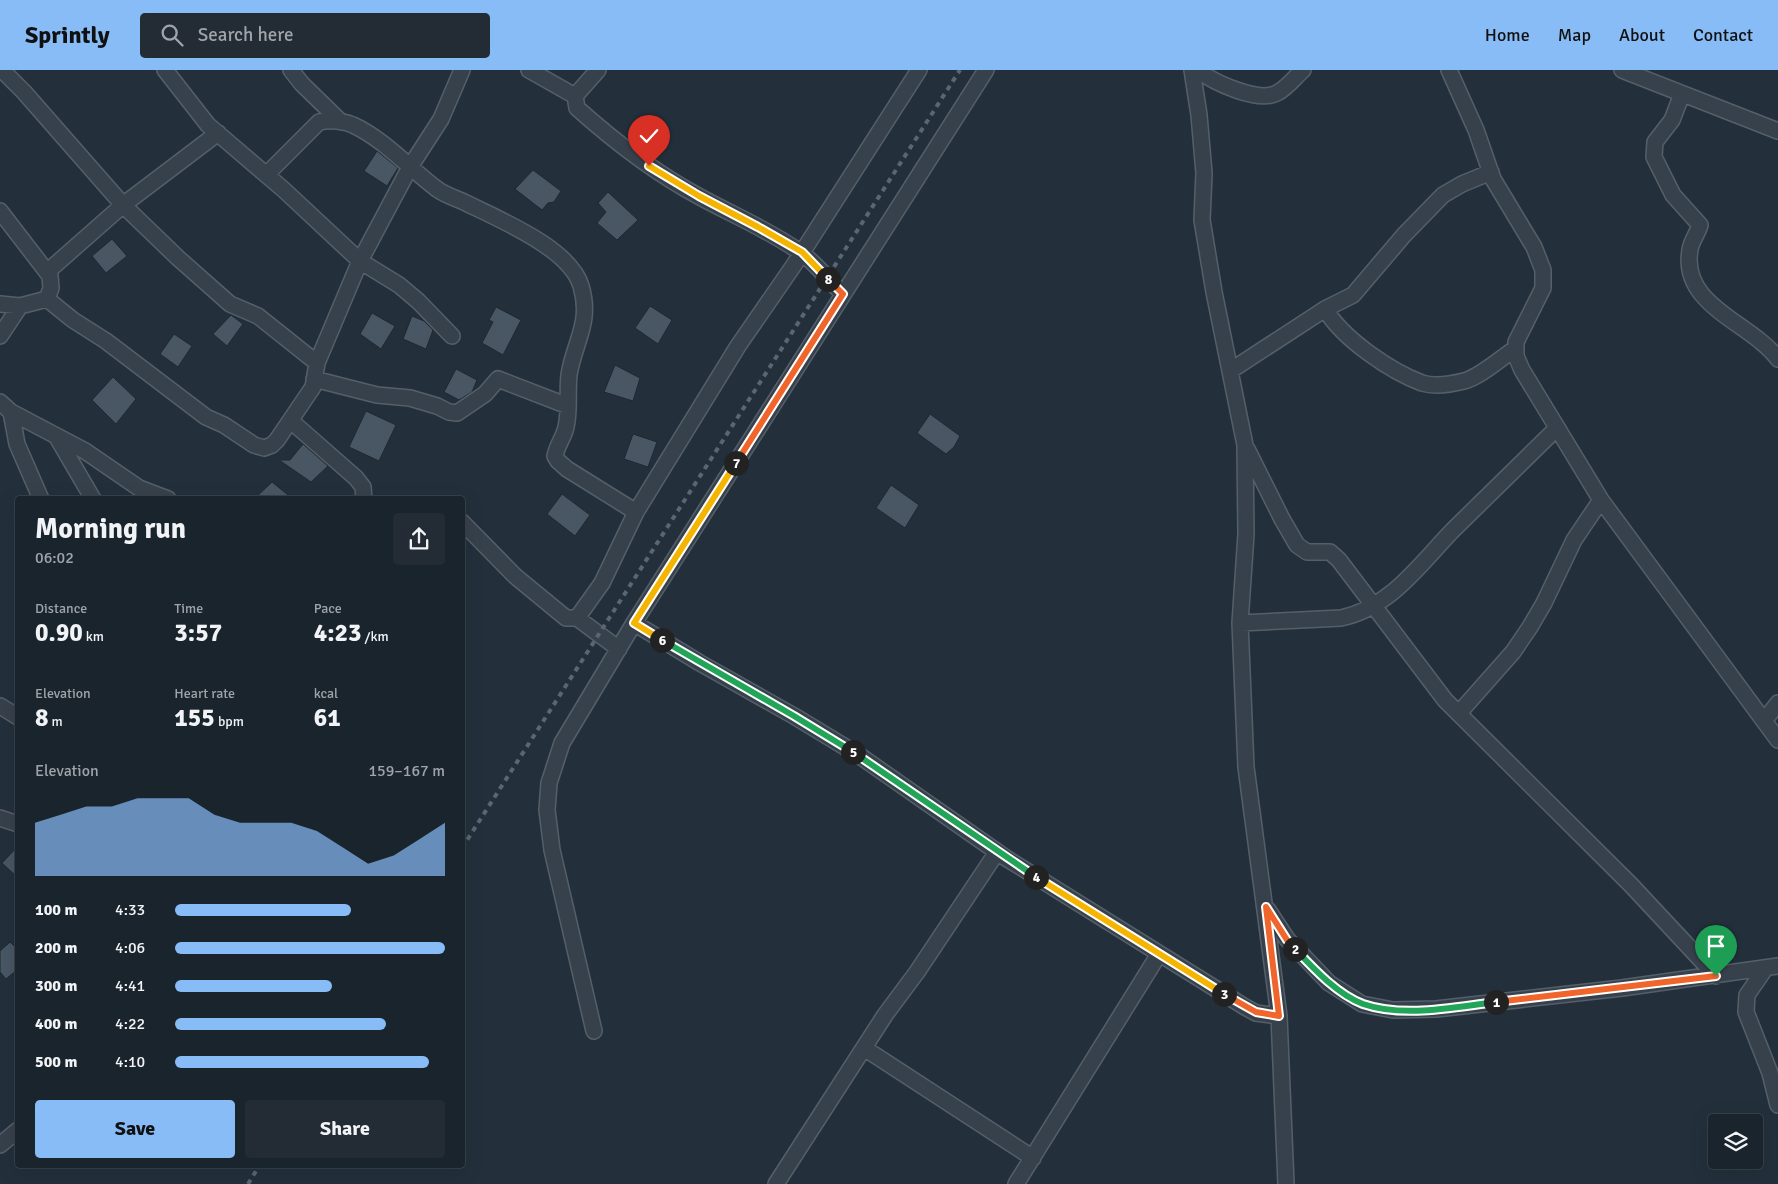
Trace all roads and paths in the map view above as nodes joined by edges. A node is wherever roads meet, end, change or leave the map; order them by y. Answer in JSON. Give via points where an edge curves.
{"nodes":[{"id":1,"x":2,"y":70,"type":"edge"},
{"id":2,"x":165,"y":70,"type":"edge"},
{"id":3,"x":290,"y":70,"type":"edge"},
{"id":4,"x":462,"y":70,"type":"edge"},
{"id":5,"x":529,"y":70,"type":"edge"},
{"id":6,"x":598,"y":70,"type":"edge"},
{"id":7,"x":919,"y":70,"type":"edge"},
{"id":8,"x":986,"y":70,"type":"edge"},
{"id":9,"x":1192,"y":70,"type":"edge"},
{"id":10,"x":1198,"y":70,"type":"edge"},
{"id":11,"x":1304,"y":70,"type":"edge"},
{"id":12,"x":1449,"y":70,"type":"edge"},
{"id":13,"x":1622,"y":70,"type":"edge"},
{"id":14,"x":1682,"y":94,"type":"junction"},
{"id":15,"x":575,"y":96,"type":"junction"},
{"id":16,"x":341,"y":122,"type":"junction"},
{"id":17,"x":1778,"y":131,"type":"edge"},
{"id":18,"x":218,"y":134,"type":"junction"},
{"id":19,"x":410,"y":167,"type":"junction"},
{"id":20,"x":1491,"y":172,"type":"junction"},
{"id":21,"x":266,"y":175,"type":"junction"},
{"id":22,"x":123,"y":205,"type":"junction"},
{"id":23,"x":0,"y":211,"type":"edge"},
{"id":24,"x":802,"y":252,"type":"junction"},
{"id":25,"x":360,"y":261,"type":"junction"},
{"id":26,"x":48,"y":272,"type":"junction"},
{"id":27,"x":843,"y":294,"type":"junction"},
{"id":28,"x":47,"y":299,"type":"junction"},
{"id":29,"x":0,"y":304,"type":"edge"},
{"id":30,"x":20,"y":306,"type":"junction"},
{"id":31,"x":1325,"y":309,"type":"junction"},
{"id":32,"x":0,"y":336,"type":"edge"},
{"id":33,"x":452,"y":336,"type":"dead end"},
{"id":34,"x":1516,"y":348,"type":"junction"},
{"id":35,"x":1778,"y":359,"type":"edge"},
{"id":36,"x":317,"y":363,"type":"junction"},
{"id":37,"x":1230,"y":371,"type":"junction"},
{"id":38,"x":314,"y":378,"type":"junction"},
{"id":39,"x":568,"y":406,"type":"junction"},
{"id":40,"x":6,"y":407,"type":"edge"},
{"id":41,"x":291,"y":421,"type":"junction"},
{"id":42,"x":1558,"y":428,"type":"junction"},
{"id":43,"x":58,"y":439,"type":"junction"},
{"id":44,"x":1245,"y":445,"type":"junction"},
{"id":45,"x":40,"y":496,"type":"edge"},
{"id":46,"x":91,"y":496,"type":"edge"},
{"id":47,"x":160,"y":496,"type":"edge"},
{"id":48,"x":365,"y":496,"type":"edge"},
{"id":49,"x":1602,"y":500,"type":"junction"},
{"id":50,"x":636,"y":512,"type":"junction"},
{"id":51,"x":465,"y":525,"type":"edge"},
{"id":52,"x":1373,"y":605,"type":"junction"},
{"id":53,"x":577,"y":618,"type":"junction"},
{"id":54,"x":634,"y":623,"type":"junction"},
{"id":55,"x":1240,"y":623,"type":"junction"},
{"id":56,"x":619,"y":649,"type":"junction"},
{"id":57,"x":1778,"y":703,"type":"edge"},
{"id":58,"x":0,"y":706,"type":"edge"},
{"id":59,"x":1459,"y":713,"type":"junction"},
{"id":60,"x":15,"y":715,"type":"edge"},
{"id":61,"x":1764,"y":721,"type":"junction"},
{"id":62,"x":1778,"y":740,"type":"edge"},
{"id":63,"x":0,"y":818,"type":"edge"},
{"id":64,"x":15,"y":823,"type":"edge"},
{"id":65,"x":997,"y":852,"type":"junction"},
{"id":66,"x":1266,"y":907,"type":"junction"},
{"id":67,"x":1159,"y":954,"type":"junction"},
{"id":68,"x":1772,"y":968,"type":"edge"},
{"id":69,"x":1716,"y":976,"type":"junction"},
{"id":70,"x":1279,"y":1016,"type":"junction"},
{"id":71,"x":594,"y":1031,"type":"dead end"},
{"id":72,"x":864,"y":1048,"type":"junction"},
{"id":73,"x":1778,"y":1105,"type":"edge"},
{"id":74,"x":15,"y":1132,"type":"edge"},
{"id":75,"x":0,"y":1145,"type":"edge"},
{"id":76,"x":1033,"y":1158,"type":"junction"},
{"id":77,"x":776,"y":1184,"type":"edge"},
{"id":78,"x":1016,"y":1184,"type":"edge"},
{"id":79,"x":1286,"y":1184,"type":"edge"}],
"edges":[{"from":1,"to":22,"type":"street"},
{"from":2,"to":18,"type":"street"},
{"from":3,"to":16,"type":"street"},
{"from":4,"to":19,"type":"street","via":[[441,119]]},
{"from":5,"to":15,"type":"street"},
{"from":6,"to":15,"type":"street"},
{"from":7,"to":24,"type":"street"},
{"from":8,"to":27,"type":"street"},
{"from":9,"to":37,"type":"street","via":[[1204,173],[1202,220]]},
{"from":10,"to":11,"type":"street","via":[[1222,84],[1265,97],[1278,93]]},
{"from":12,"to":20,"type":"street"},
{"from":13,"to":14,"type":"street"},
{"from":14,"to":17,"type":"street"},
{"from":14,"to":35,"type":"street","via":[[1672,120],[1653,149],[1673,195],[1700,225],[1690,248],[1694,279],[1707,301]]},
{"from":15,"to":24,"type":"street","via":[[577,108],[649,166]]},
{"from":16,"to":19,"type":"street","via":[[351,124],[374,138]]},
{"from":16,"to":21,"type":"street","via":[[320,122]]},
{"from":18,"to":21,"type":"street"},
{"from":18,"to":22,"type":"street"},
{"from":19,"to":25,"type":"street"},
{"from":19,"to":39,"type":"street","via":[[439,190],[526,232],[569,265],[576,275],[585,312],[569,377]]},
{"from":20,"to":31,"type":"street","via":[[1443,195],[1353,295]]},
{"from":20,"to":34,"type":"street","via":[[1534,247],[1543,270],[1543,288],[1522,328]]},
{"from":21,"to":25,"type":"street"},
{"from":22,"to":26,"type":"street"},
{"from":22,"to":36,"type":"street","via":[[230,304],[258,316]]},
{"from":23,"to":26,"type":"street"},
{"from":24,"to":27,"type":"street"},
{"from":24,"to":50,"type":"street","via":[[738,346]]},
{"from":25,"to":33,"type":"street","via":[[399,284]]},
{"from":25,"to":36,"type":"street"},
{"from":26,"to":28,"type":"street","via":[[51,288]]},
{"from":27,"to":54,"type":"street"},
{"from":28,"to":30,"type":"street"},
{"from":28,"to":41,"type":"street","via":[[206,417],[254,445],[272,446]]},
{"from":29,"to":30,"type":"street"},
{"from":30,"to":32,"type":"street"},
{"from":31,"to":34,"type":"street","via":[[1334,324],[1350,339],[1377,359],[1423,383],[1466,381]]},
{"from":31,"to":37,"type":"street"},
{"from":34,"to":42,"type":"street","via":[[1522,370]]},
{"from":36,"to":38,"type":"street"},
{"from":37,"to":44,"type":"street"},
{"from":38,"to":39,"type":"street","via":[[377,396],[410,398],[454,414],[485,394],[498,379]]},
{"from":38,"to":41,"type":"street"},
{"from":39,"to":50,"type":"street","via":[[566,430],[556,450],[558,461]]},
{"from":40,"to":43,"type":"street"},
{"from":40,"to":45,"type":"street","via":[[16,444]]},
{"from":41,"to":48,"type":"street","via":[[356,478]]},
{"from":42,"to":49,"type":"street"},
{"from":42,"to":52,"type":"street","via":[[1448,535],[1407,580]]},
{"from":43,"to":46,"type":"street"},
{"from":43,"to":47,"type":"street","via":[[106,464],[139,488]]},
{"from":44,"to":52,"type":"street","via":[[1297,545],[1307,552],[1330,552]]},
{"from":44,"to":55,"type":"street","via":[[1246,534]]},
{"from":49,"to":59,"type":"street","via":[[1574,540],[1544,603],[1513,652]]},
{"from":49,"to":61,"type":"street"},
{"from":50,"to":53,"type":"street","via":[[602,583]]},
{"from":51,"to":53,"type":"street","via":[[515,576],[566,618]]},
{"from":52,"to":55,"type":"street","via":[[1341,618]]},
{"from":52,"to":59,"type":"street","via":[[1445,700]]},
{"from":53,"to":56,"type":"street"},
{"from":54,"to":56,"type":"street"},
{"from":54,"to":65,"type":"street","via":[[860,756]]},
{"from":55,"to":66,"type":"street","via":[[1246,767]]},
{"from":56,"to":71,"type":"street","via":[[562,743],[549,783],[547,810],[552,850]]},
{"from":57,"to":61,"type":"street"},
{"from":58,"to":60,"type":"street"},
{"from":59,"to":69,"type":"street","via":[[1631,885]]},
{"from":61,"to":62,"type":"street"},
{"from":63,"to":64,"type":"street"},
{"from":65,"to":67,"type":"street"},
{"from":65,"to":72,"type":"street"},
{"from":66,"to":69,"type":"street","via":[[1287,940],[1329,984],[1362,1004],[1393,1010],[1436,1009]]},
{"from":66,"to":70,"type":"street"},
{"from":67,"to":70,"type":"street","via":[[1245,1007]]},
{"from":67,"to":76,"type":"street"},
{"from":68,"to":69,"type":"street"},
{"from":68,"to":73,"type":"street","via":[[1746,995],[1746,1012],[1770,1073]]},
{"from":70,"to":79,"type":"street"},
{"from":72,"to":76,"type":"street"},
{"from":72,"to":77,"type":"street"},
{"from":74,"to":75,"type":"street"},
{"from":76,"to":78,"type":"street"}]}
